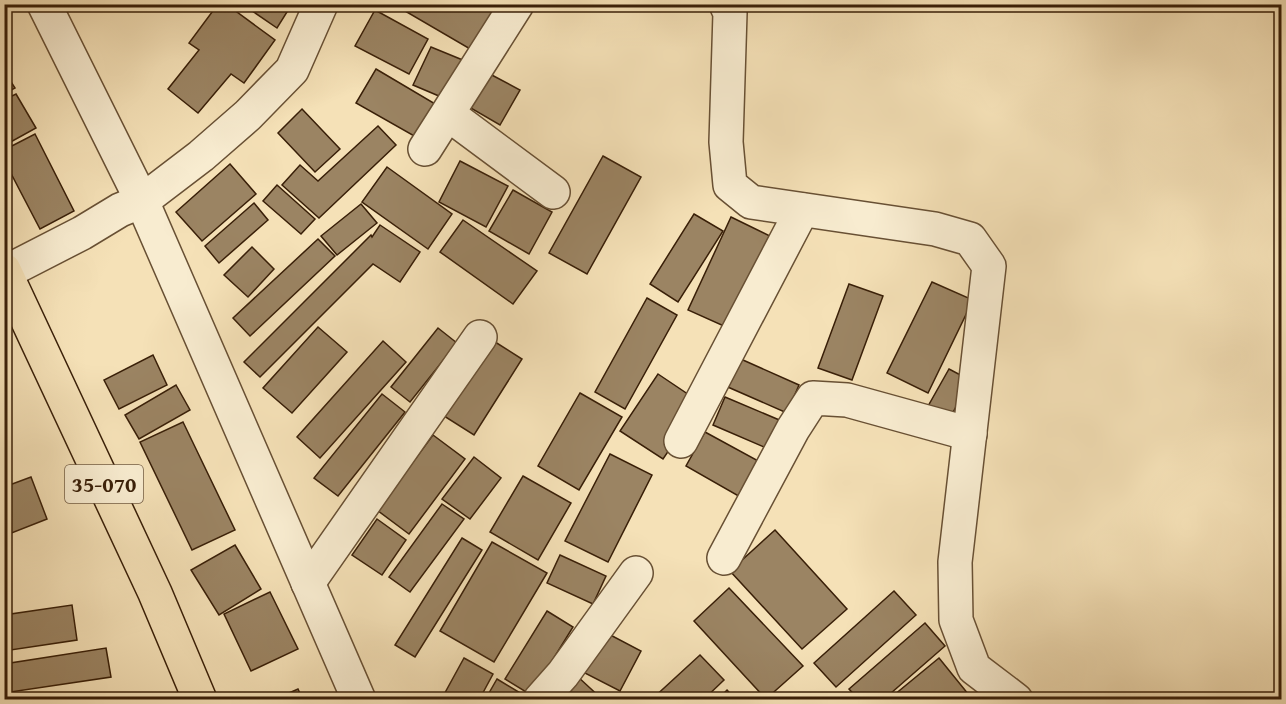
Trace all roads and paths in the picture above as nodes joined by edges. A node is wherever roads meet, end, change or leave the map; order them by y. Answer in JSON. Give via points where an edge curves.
{"nodes":[{"id":1,"x":44,"y":4,"type":"edge"},
{"id":2,"x":321,"y":4,"type":"edge"},
{"id":3,"x":517,"y":4,"type":"edge"},
{"id":4,"x":726,"y":4,"type":"edge"},
{"id":5,"x":448,"y":114,"type":"junction"},
{"id":6,"x":425,"y":149,"type":"dead end"},
{"id":7,"x":553,"y":192,"type":"dead end"},
{"id":8,"x":131,"y":205,"type":"junction"},
{"id":9,"x":802,"y":210,"type":"junction"},
{"id":10,"x":5,"y":271,"type":"edge"},
{"id":11,"x":480,"y":337,"type":"dead end"},
{"id":12,"x":970,"y":434,"type":"junction"},
{"id":13,"x":681,"y":441,"type":"dead end"},
{"id":14,"x":724,"y":558,"type":"dead end"},
{"id":15,"x":636,"y":573,"type":"dead end"},
{"id":16,"x":308,"y":583,"type":"junction"},
{"id":17,"x":200,"y":699,"type":"edge"},
{"id":18,"x":359,"y":699,"type":"edge"},
{"id":19,"x":540,"y":699,"type":"edge"},
{"id":20,"x":1016,"y":699,"type":"edge"}],
"edges":[{"from":1,"to":8,"type":"street"},
{"from":2,"to":8,"type":"street","via":[[292,70],[248,116],[201,156]]},
{"from":3,"to":5,"type":"street"},
{"from":4,"to":9,"type":"street","via":[[730,13],[726,142],[730,185],[751,202]]},
{"from":5,"to":6,"type":"street"},
{"from":5,"to":7,"type":"street"},
{"from":8,"to":10,"type":"street"},
{"from":8,"to":16,"type":"street"},
{"from":9,"to":12,"type":"street","via":[[935,229],[970,239],[989,266]]},
{"from":9,"to":13,"type":"street"},
{"from":10,"to":17,"type":"main road","number":"35-070"},
{"from":11,"to":16,"type":"street"},
{"from":12,"to":14,"type":"street","via":[[847,400],[813,398]]},
{"from":12,"to":20,"type":"street","via":[[955,562],[956,620],[974,668]]},
{"from":15,"to":19,"type":"street","via":[[564,674]]},
{"from":16,"to":18,"type":"street"}]}
